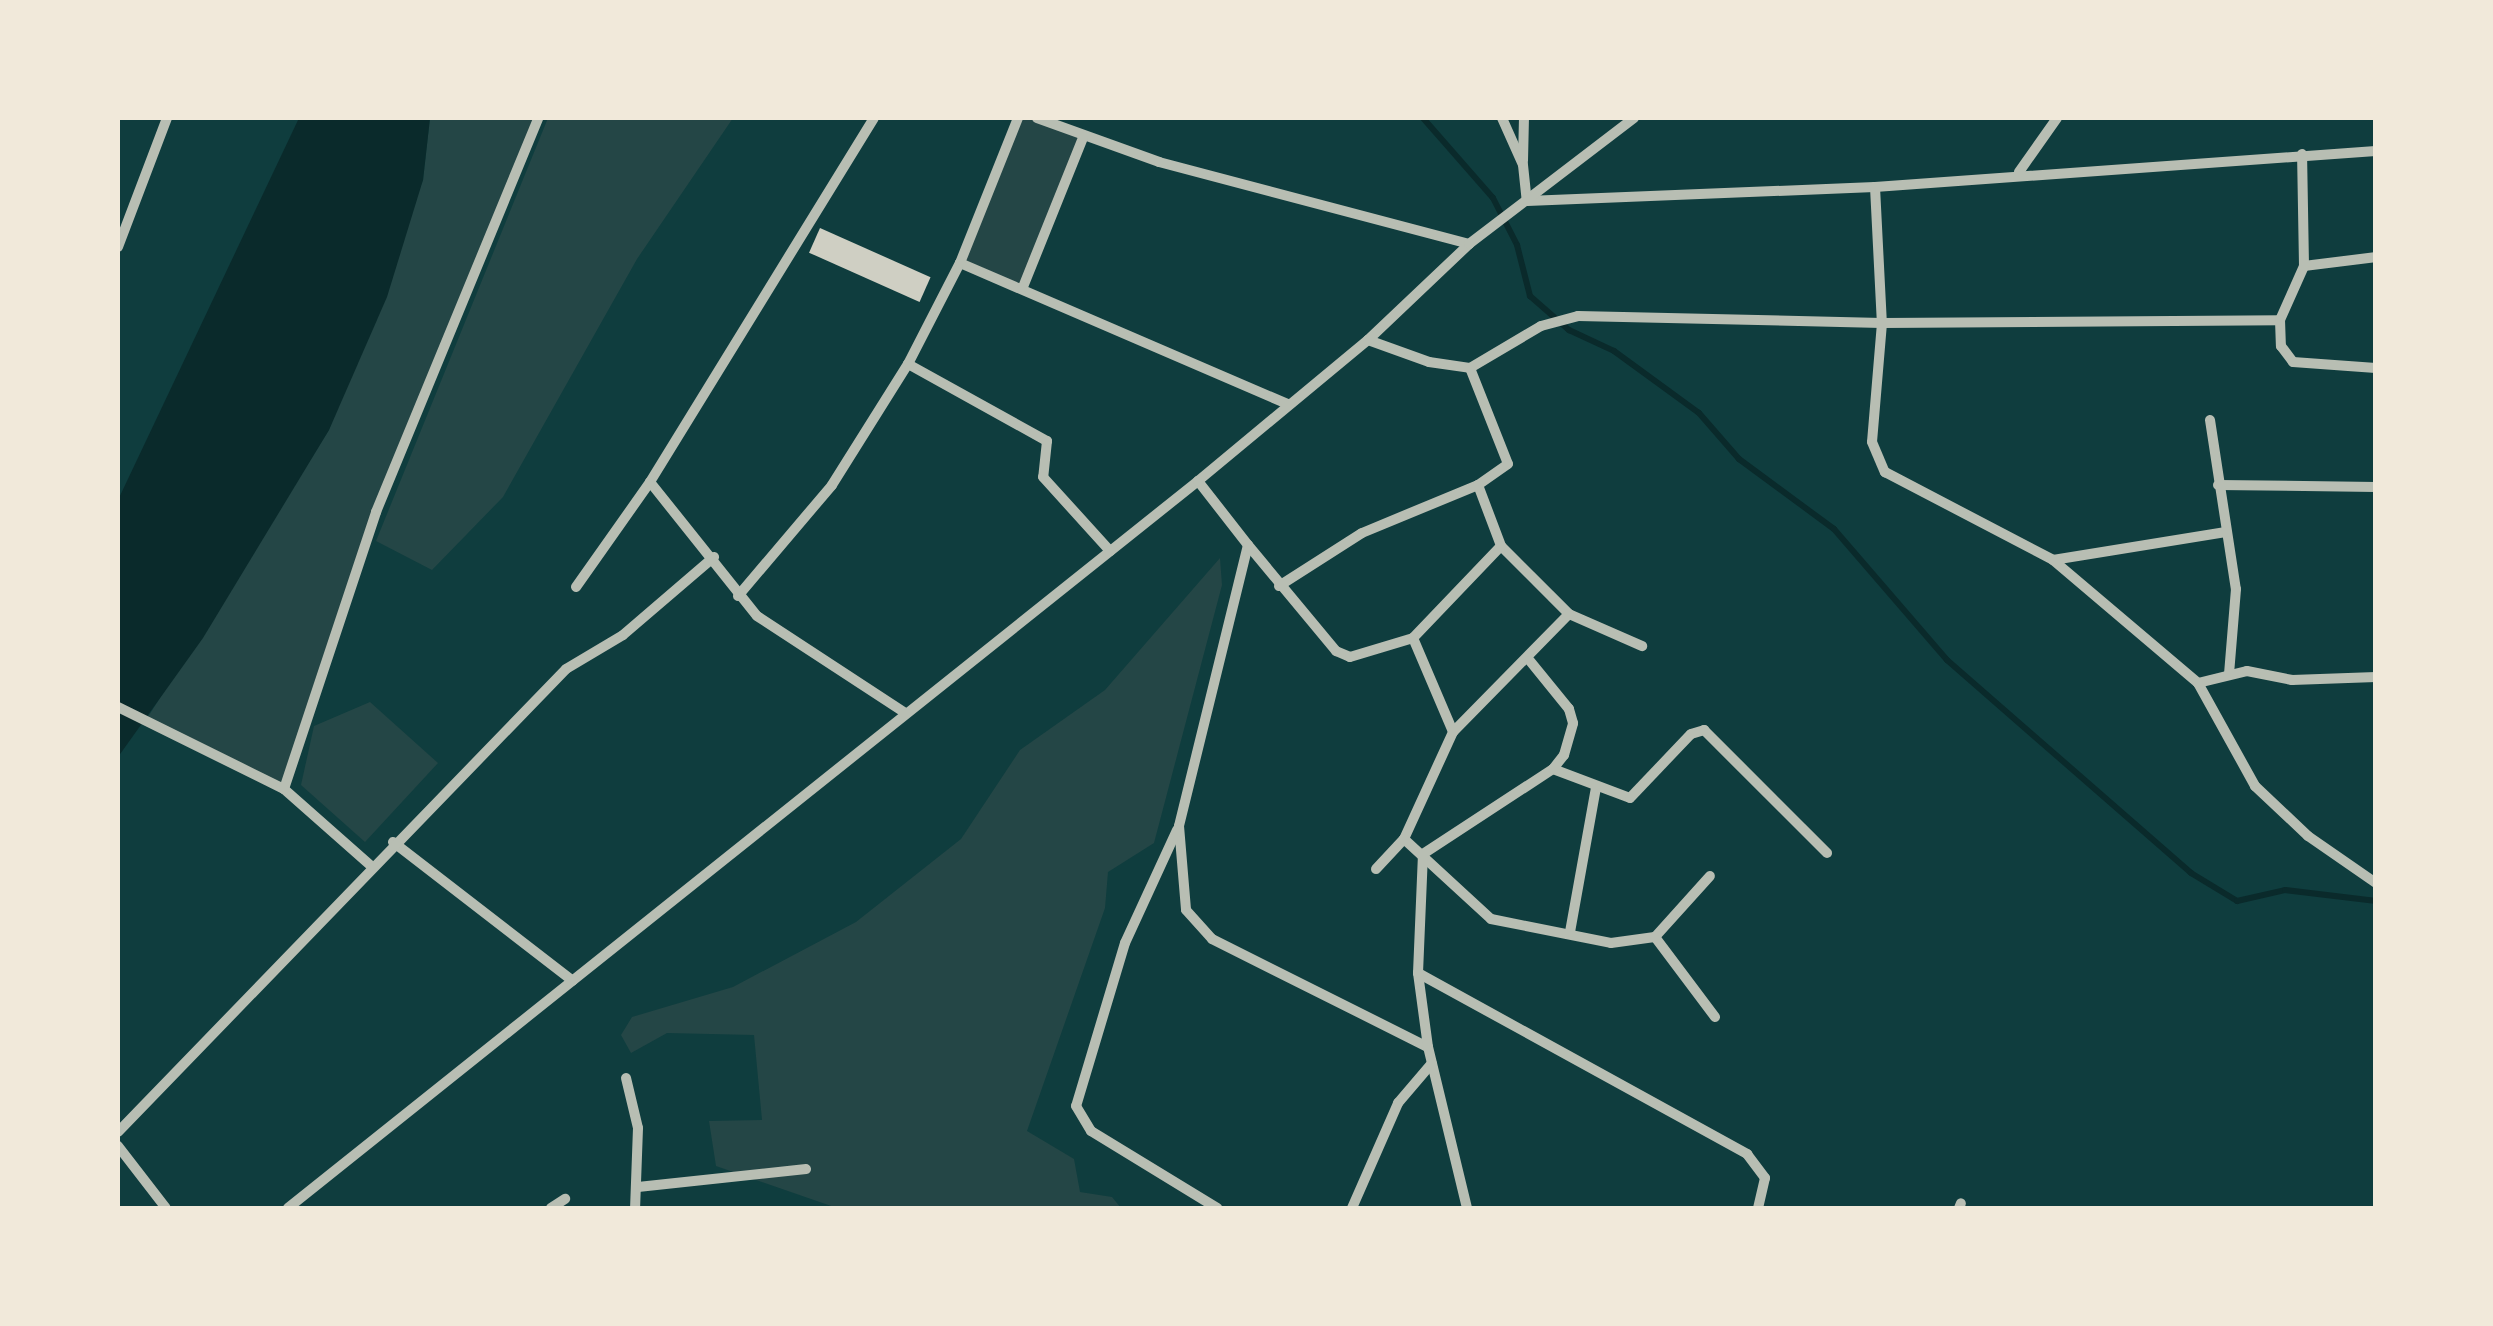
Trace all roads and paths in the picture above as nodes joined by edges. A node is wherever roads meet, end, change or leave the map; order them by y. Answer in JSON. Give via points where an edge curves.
{"nodes":[{"id":1,"x":167,"y":118,"type":"edge"},
{"id":2,"x":538,"y":118,"type":"edge"},
{"id":3,"x":874,"y":118,"type":"edge"},
{"id":4,"x":1018,"y":118,"type":"edge"},
{"id":5,"x":1037,"y":118,"type":"edge"},
{"id":6,"x":1502,"y":118,"type":"edge"},
{"id":7,"x":1524,"y":118,"type":"edge"},
{"id":8,"x":1634,"y":118,"type":"edge"},
{"id":9,"x":2058,"y":118,"type":"edge"},
{"id":10,"x":1083,"y":138,"type":"junction"},
{"id":11,"x":2376,"y":151,"type":"edge"},
{"id":12,"x":2302,"y":154,"type":"junction"},
{"id":13,"x":1523,"y":165,"type":"junction"},
{"id":14,"x":2019,"y":172,"type":"junction"},
{"id":15,"x":1876,"y":186,"type":"junction"},
{"id":16,"x":1527,"y":202,"type":"junction"},
{"id":17,"x":1468,"y":244,"type":"junction"},
{"id":18,"x":118,"y":248,"type":"edge"},
{"id":19,"x":2376,"y":257,"type":"edge"},
{"id":20,"x":960,"y":263,"type":"junction"},
{"id":21,"x":2304,"y":266,"type":"junction"},
{"id":22,"x":1023,"y":287,"type":"junction"},
{"id":23,"x":2280,"y":320,"type":"junction"},
{"id":24,"x":1882,"y":323,"type":"junction"},
{"id":25,"x":1368,"y":340,"type":"junction"},
{"id":26,"x":908,"y":364,"type":"junction"},
{"id":27,"x":1470,"y":368,"type":"junction"},
{"id":28,"x":2376,"y":368,"type":"edge"},
{"id":29,"x":1288,"y":404,"type":"junction"},
{"id":30,"x":2210,"y":420,"type":"dead end"},
{"id":31,"x":1198,"y":481,"type":"junction"},
{"id":32,"x":650,"y":482,"type":"junction"},
{"id":33,"x":2218,"y":485,"type":"junction"},
{"id":34,"x":1478,"y":486,"type":"junction"},
{"id":35,"x":2376,"y":487,"type":"edge"},
{"id":36,"x":2226,"y":532,"type":"junction"},
{"id":37,"x":1248,"y":546,"type":"junction"},
{"id":38,"x":1500,"y":546,"type":"junction"},
{"id":39,"x":1110,"y":551,"type":"junction"},
{"id":40,"x":714,"y":557,"type":"junction"},
{"id":41,"x":2053,"y":560,"type":"junction"},
{"id":42,"x":1279,"y":586,"type":"junction"},
{"id":43,"x":576,"y":587,"type":"dead end"},
{"id":44,"x":738,"y":596,"type":"junction"},
{"id":45,"x":1569,"y":614,"type":"junction"},
{"id":46,"x":1413,"y":638,"type":"junction"},
{"id":47,"x":1642,"y":646,"type":"dead end"},
{"id":48,"x":1530,"y":661,"type":"junction"},
{"id":49,"x":2229,"y":676,"type":"junction"},
{"id":50,"x":2376,"y":677,"type":"edge"},
{"id":51,"x":2198,"y":682,"type":"junction"},
{"id":52,"x":118,"y":706,"type":"edge"},
{"id":53,"x":905,"y":714,"type":"junction"},
{"id":54,"x":1453,"y":732,"type":"junction"},
{"id":55,"x":1553,"y":769,"type":"junction"},
{"id":56,"x":1596,"y":787,"type":"junction"},
{"id":57,"x":284,"y":789,"type":"junction"},
{"id":58,"x":1179,"y":826,"type":"junction"},
{"id":59,"x":1404,"y":839,"type":"junction"},
{"id":60,"x":393,"y":842,"type":"junction"},
{"id":61,"x":1827,"y":853,"type":"dead end"},
{"id":62,"x":1424,"y":854,"type":"junction"},
{"id":63,"x":371,"y":866,"type":"junction"},
{"id":64,"x":1376,"y":869,"type":"dead end"},
{"id":65,"x":1710,"y":876,"type":"dead end"},
{"id":66,"x":2376,"y":883,"type":"edge"},
{"id":67,"x":1570,"y":932,"type":"junction"},
{"id":68,"x":1656,"y":937,"type":"junction"},
{"id":69,"x":1418,"y":973,"type":"junction"},
{"id":70,"x":573,"y":981,"type":"junction"},
{"id":71,"x":1715,"y":1017,"type":"dead end"},
{"id":72,"x":1428,"y":1047,"type":"junction"},
{"id":73,"x":1432,"y":1064,"type":"junction"},
{"id":74,"x":626,"y":1078,"type":"dead end"},
{"id":75,"x":118,"y":1132,"type":"edge"},
{"id":76,"x":118,"y":1146,"type":"edge"},
{"id":77,"x":806,"y":1169,"type":"dead end"},
{"id":78,"x":638,"y":1186,"type":"junction"},
{"id":79,"x":565,"y":1199,"type":"dead end"},
{"id":80,"x":166,"y":1208,"type":"edge"},
{"id":81,"x":288,"y":1208,"type":"edge"},
{"id":82,"x":551,"y":1208,"type":"edge"},
{"id":83,"x":635,"y":1208,"type":"edge"},
{"id":84,"x":1217,"y":1208,"type":"edge"},
{"id":85,"x":1352,"y":1208,"type":"edge"},
{"id":86,"x":1467,"y":1208,"type":"edge"},
{"id":87,"x":1758,"y":1208,"type":"edge"}],
"edges":[{"from":1,"to":18,"type":"street"},
{"from":2,"to":57,"type":"street","via":[[376,512]]},
{"from":3,"to":32,"type":"street"},
{"from":4,"to":20,"type":"street"},
{"from":5,"to":10,"type":"street"},
{"from":6,"to":13,"type":"street"},
{"from":7,"to":13,"type":"street"},
{"from":8,"to":16,"type":"street"},
{"from":9,"to":14,"type":"street"},
{"from":10,"to":17,"type":"street"},
{"from":10,"to":22,"type":"street"},
{"from":11,"to":12,"type":"street"},
{"from":12,"to":14,"type":"street"},
{"from":12,"to":21,"type":"street"},
{"from":13,"to":16,"type":"street"},
{"from":14,"to":15,"type":"street"},
{"from":15,"to":16,"type":"street"},
{"from":15,"to":24,"type":"street"},
{"from":16,"to":17,"type":"street"},
{"from":17,"to":25,"type":"street"},
{"from":19,"to":21,"type":"street"},
{"from":20,"to":22,"type":"street"},
{"from":20,"to":26,"type":"street"},
{"from":21,"to":23,"type":"street"},
{"from":22,"to":29,"type":"street"},
{"from":23,"to":24,"type":"street"},
{"from":23,"to":28,"type":"street","via":[[2281,346],[2292,362]]},
{"from":24,"to":27,"type":"street","via":[[1578,316],[1541,326]]},
{"from":24,"to":41,"type":"street","via":[[1872,442],[1880,468]]},
{"from":25,"to":27,"type":"street","via":[[1429,362]]},
{"from":25,"to":29,"type":"street"},
{"from":26,"to":39,"type":"street","via":[[1047,441],[1042,478]]},
{"from":26,"to":44,"type":"street","via":[[832,485]]},
{"from":27,"to":34,"type":"street","via":[[1508,464]]},
{"from":29,"to":31,"type":"street"},
{"from":30,"to":33,"type":"street"},
{"from":31,"to":37,"type":"street"},
{"from":31,"to":39,"type":"street"},
{"from":32,"to":40,"type":"street"},
{"from":32,"to":43,"type":"street"},
{"from":33,"to":35,"type":"street"},
{"from":33,"to":36,"type":"street"},
{"from":34,"to":38,"type":"street"},
{"from":34,"to":42,"type":"street","via":[[1362,533]]},
{"from":36,"to":41,"type":"street"},
{"from":36,"to":49,"type":"street","via":[[2236,589]]},
{"from":37,"to":42,"type":"street"},
{"from":37,"to":58,"type":"street"},
{"from":38,"to":45,"type":"street"},
{"from":38,"to":46,"type":"street"},
{"from":39,"to":53,"type":"street"},
{"from":40,"to":44,"type":"street"},
{"from":40,"to":60,"type":"street","via":[[623,635],[566,669]]},
{"from":41,"to":51,"type":"street"},
{"from":42,"to":46,"type":"street","via":[[1340,654],[1364,655]]},
{"from":44,"to":53,"type":"street","via":[[757,616]]},
{"from":45,"to":47,"type":"street"},
{"from":45,"to":48,"type":"street"},
{"from":46,"to":54,"type":"street"},
{"from":48,"to":54,"type":"street"},
{"from":48,"to":55,"type":"street","via":[[1570,709],[1570,740]]},
{"from":49,"to":50,"type":"street"},
{"from":49,"to":51,"type":"street"},
{"from":51,"to":66,"type":"street","via":[[2254,786],[2308,836]]},
{"from":52,"to":57,"type":"street"},
{"from":53,"to":70,"type":"street"},
{"from":54,"to":59,"type":"street"},
{"from":55,"to":56,"type":"street"},
{"from":55,"to":62,"type":"street"},
{"from":56,"to":61,"type":"street","via":[[1630,798],[1691,734],[1707,732]]},
{"from":56,"to":67,"type":"street"},
{"from":57,"to":63,"type":"street"},
{"from":58,"to":72,"type":"street","via":[[1183,895],[1199,929]]},
{"from":58,"to":84,"type":"street","via":[[1125,943],[1076,1106],[1091,1131]]},
{"from":59,"to":62,"type":"street"},
{"from":59,"to":64,"type":"street"},
{"from":60,"to":63,"type":"street"},
{"from":60,"to":70,"type":"street"},
{"from":62,"to":67,"type":"street","via":[[1491,919]]},
{"from":62,"to":69,"type":"street"},
{"from":63,"to":75,"type":"street"},
{"from":65,"to":68,"type":"street"},
{"from":67,"to":68,"type":"street","via":[[1611,943]]},
{"from":68,"to":71,"type":"street"},
{"from":69,"to":72,"type":"street"},
{"from":69,"to":87,"type":"street","via":[[1747,1154],[1765,1178]]},
{"from":70,"to":81,"type":"street"},
{"from":72,"to":73,"type":"street"},
{"from":73,"to":85,"type":"street","via":[[1398,1103]]},
{"from":73,"to":86,"type":"street"},
{"from":74,"to":78,"type":"street","via":[[638,1128]]},
{"from":76,"to":80,"type":"street"},
{"from":77,"to":78,"type":"street"},
{"from":78,"to":83,"type":"street"},
{"from":79,"to":82,"type":"street"}]}
